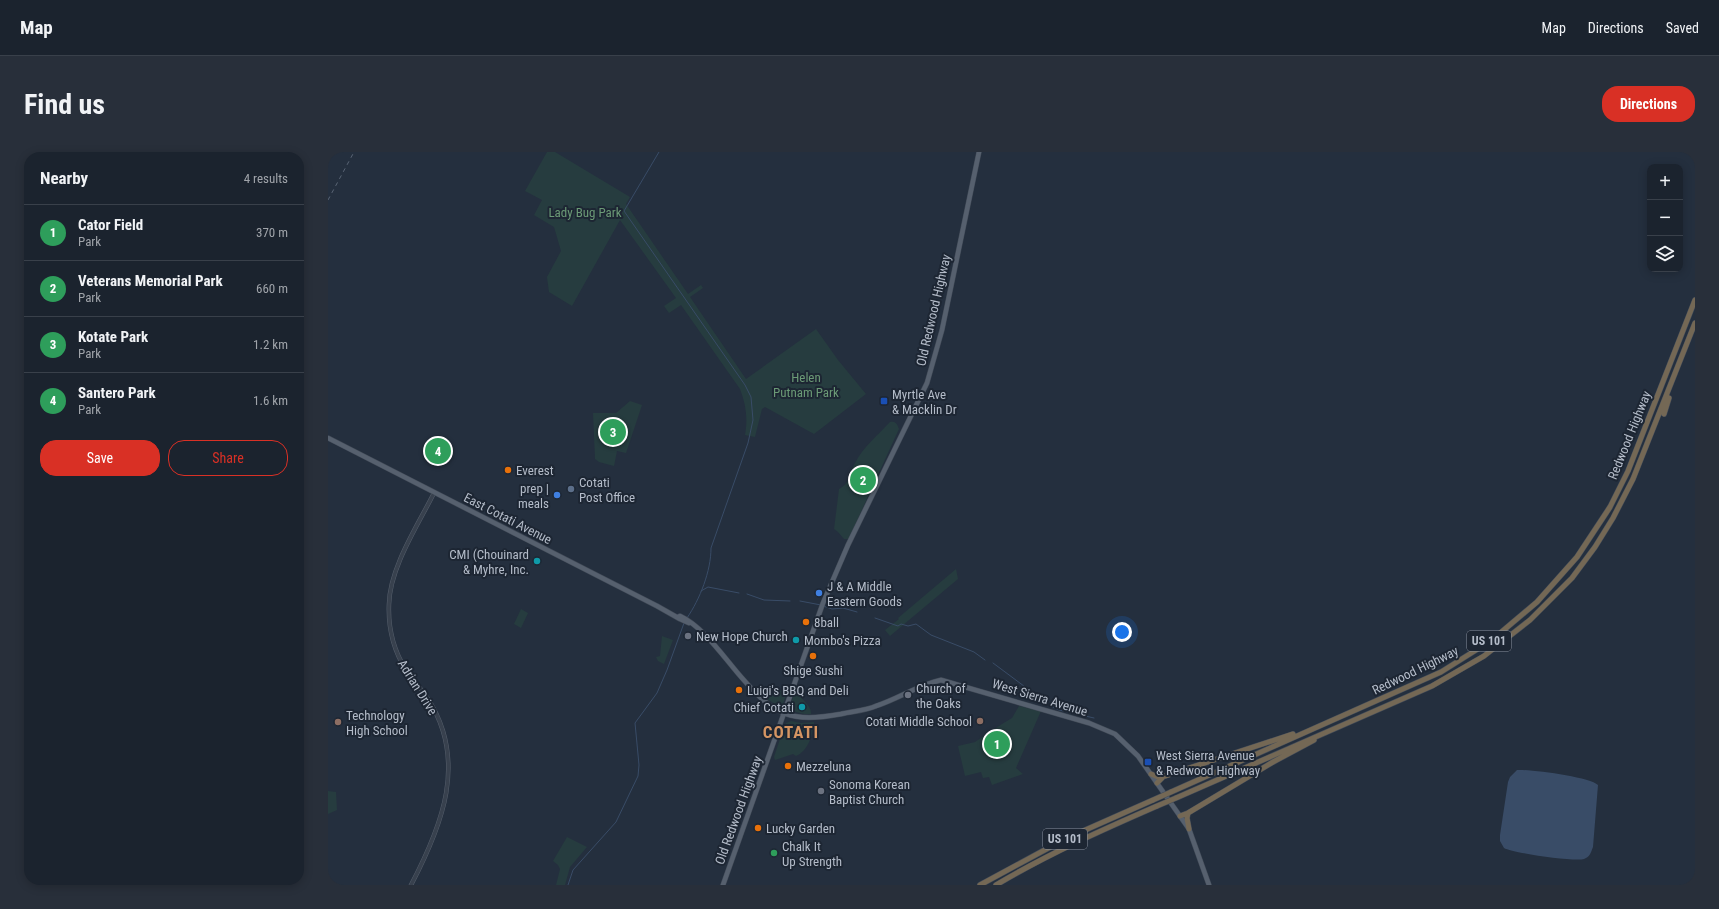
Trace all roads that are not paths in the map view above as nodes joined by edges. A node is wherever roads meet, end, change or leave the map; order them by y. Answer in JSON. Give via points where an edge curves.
{"nodes":[{"id":1,"x":979,"y":152,"type":"edge"},
{"id":2,"x":1695,"y":300,"type":"edge"},
{"id":3,"x":1695,"y":323,"type":"edge"},
{"id":4,"x":1684,"y":351,"type":"junction"},
{"id":5,"x":1664,"y":414,"type":"dead end"},
{"id":6,"x":328,"y":438,"type":"edge"},
{"id":7,"x":434,"y":493,"type":"junction"},
{"id":8,"x":1620,"y":512,"type":"dead end"},
{"id":9,"x":1606,"y":530,"type":"junction"},
{"id":10,"x":784,"y":713,"type":"junction"},
{"id":11,"x":1336,"y":727,"type":"junction"},
{"id":12,"x":1308,"y":730,"type":"junction"},
{"id":13,"x":1151,"y":774,"type":"junction"},
{"id":14,"x":1165,"y":776,"type":"junction"},
{"id":15,"x":1157,"y":783,"type":"junction"},
{"id":16,"x":1188,"y":813,"type":"junction"},
{"id":17,"x":1180,"y":816,"type":"junction"},
{"id":18,"x":1189,"y":829,"type":"junction"},
{"id":19,"x":411,"y":885,"type":"edge"},
{"id":20,"x":723,"y":885,"type":"edge"},
{"id":21,"x":980,"y":885,"type":"edge"},
{"id":22,"x":996,"y":885,"type":"edge"},
{"id":23,"x":1209,"y":885,"type":"edge"}],
"edges":[{"from":1,"to":10,"type":"main road","name":"Old Redwood Highway","via":[[944,324],[927,383],[848,545],[822,606],[794,686],[790,690],[790,698]]},
{"from":2,"to":12,"type":"highway","name":"Redwood Highway","number":"US 101","via":[[1633,459],[1610,507],[1589,540],[1551,587],[1508,628],[1458,662],[1423,681]]},
{"from":3,"to":4,"type":"highway","name":"Redwood Highway","number":"US 101"},
{"from":4,"to":5,"type":"highway"},
{"from":4,"to":9,"type":"highway","name":"Redwood Highway","number":"US 101","via":[[1633,480]]},
{"from":6,"to":7,"type":"main road","name":"East Cotati Avenue"},
{"from":7,"to":10,"type":"main road","name":"East Cotati Avenue","via":[[689,622],[706,636],[759,698]]},
{"from":7,"to":19,"type":"street","name":"Adrian Drive","via":[[397,567],[389,603],[389,619],[396,650],[436,715],[443,733],[448,760],[444,810]]},
{"from":8,"to":9,"type":"highway"},
{"from":9,"to":11,"type":"highway","name":"Redwood Highway","number":"US 101","via":[[1584,563],[1558,592],[1500,645],[1432,686]]},
{"from":10,"to":13,"type":"main road","name":"West Sierra Avenue","via":[[802,718],[868,709],[925,684],[941,680],[1108,730],[1134,752]]},
{"from":10,"to":20,"type":"main road","name":"Old Redwood Highway"},
{"from":11,"to":16,"type":"highway"},
{"from":11,"to":22,"type":"highway","name":"Redwood Highway","number":"US 101","bridge":true,"via":[[1079,841]]},
{"from":12,"to":14,"type":"highway"},
{"from":12,"to":21,"type":"highway","name":"Redwood Highway","number":"US 101","bridge":true,"via":[[1065,839]]},
{"from":13,"to":14,"type":"highway"},
{"from":13,"to":15,"type":"main road","name":"West Sierra Avenue"},
{"from":14,"to":15,"type":"highway"},
{"from":15,"to":17,"type":"main road","name":"West Sierra Avenue"},
{"from":16,"to":17,"type":"highway"},
{"from":16,"to":18,"type":"highway"},
{"from":17,"to":18,"type":"main road","name":"West Sierra Avenue"},
{"from":18,"to":23,"type":"main road","name":"West Sierra Avenue"}]}
